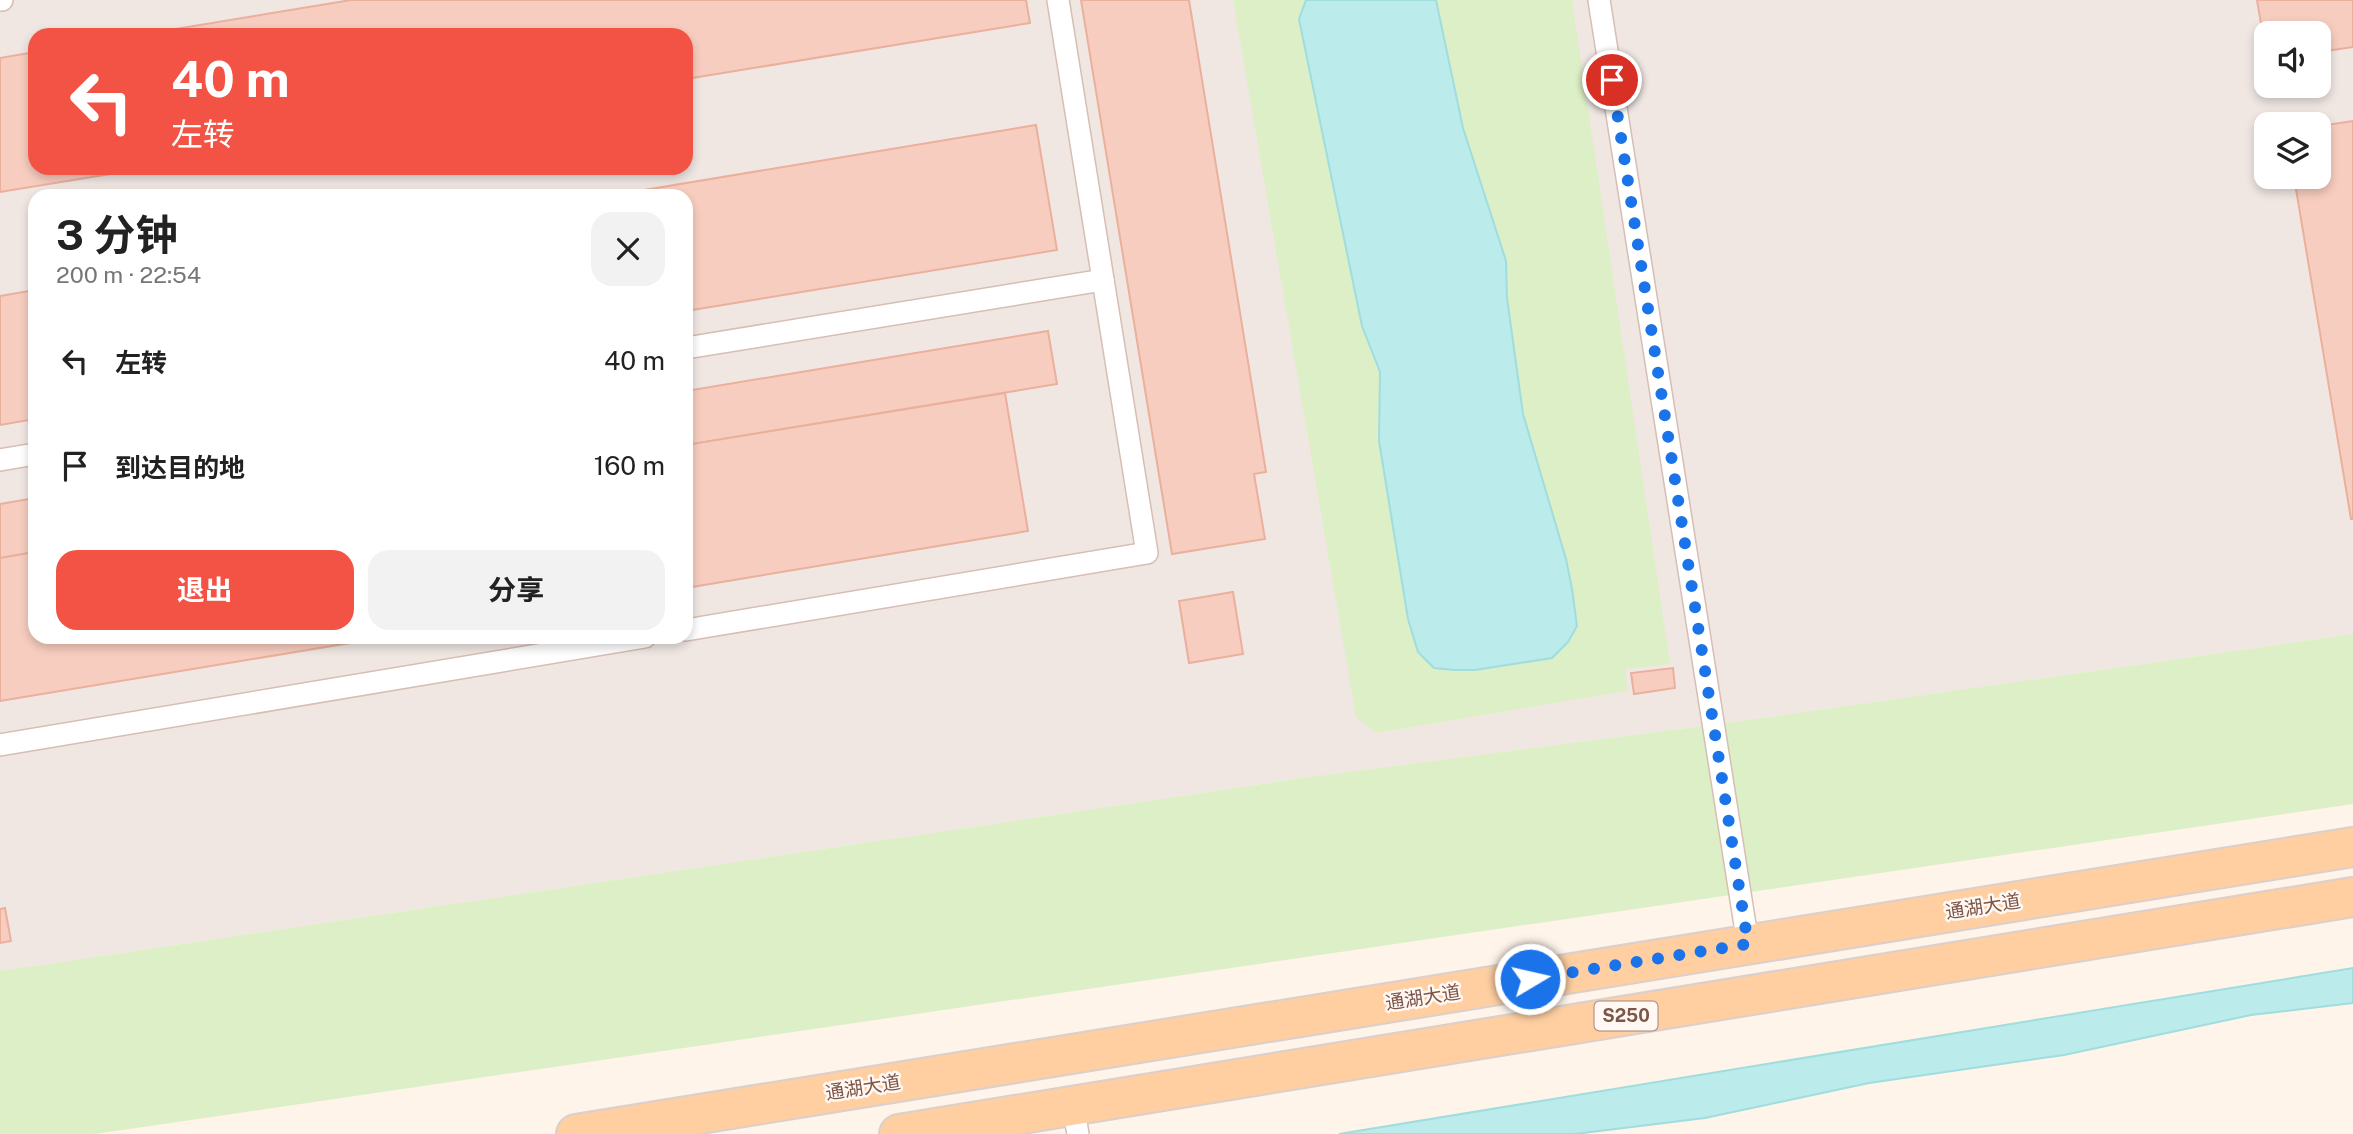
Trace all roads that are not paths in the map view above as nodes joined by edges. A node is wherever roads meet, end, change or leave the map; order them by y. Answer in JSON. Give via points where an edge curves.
{"nodes":[{"id":1,"x":1058,"y":0,"type":"edge"},
{"id":2,"x":1599,"y":0,"type":"edge"},
{"id":3,"x":1103,"y":280,"type":"junction"},
{"id":4,"x":693,"y":347,"type":"edge"},
{"id":5,"x":28,"y":455,"type":"edge"},
{"id":6,"x":0,"y":460,"type":"edge"},
{"id":7,"x":693,"y":629,"type":"edge"},
{"id":8,"x":603,"y":644,"type":"edge"},
{"id":9,"x":0,"y":745,"type":"edge"},
{"id":10,"x":2353,"y":847,"type":"edge"},
{"id":11,"x":2353,"y":897,"type":"edge"},
{"id":12,"x":1748,"y":944,"type":"junction"},
{"id":13,"x":1076,"y":1120,"type":"edge"},
{"id":14,"x":576,"y":1134,"type":"edge"},
{"id":15,"x":899,"y":1134,"type":"edge"}],
"edges":[{"from":1,"to":3,"type":"lane"},
{"from":2,"to":12,"type":"lane"},
{"from":3,"to":4,"type":"lane"},
{"from":3,"to":7,"type":"lane","via":[[1147,553]]},
{"from":5,"to":6,"type":"lane"},
{"from":8,"to":9,"type":"lane"},
{"from":10,"to":12,"type":"main road","name":"通湖大道"},
{"from":11,"to":13,"type":"main road","number":"S250"},
{"from":12,"to":14,"type":"main road","name":"通湖大道"},
{"from":13,"to":15,"type":"main road","number":"S250"}]}
